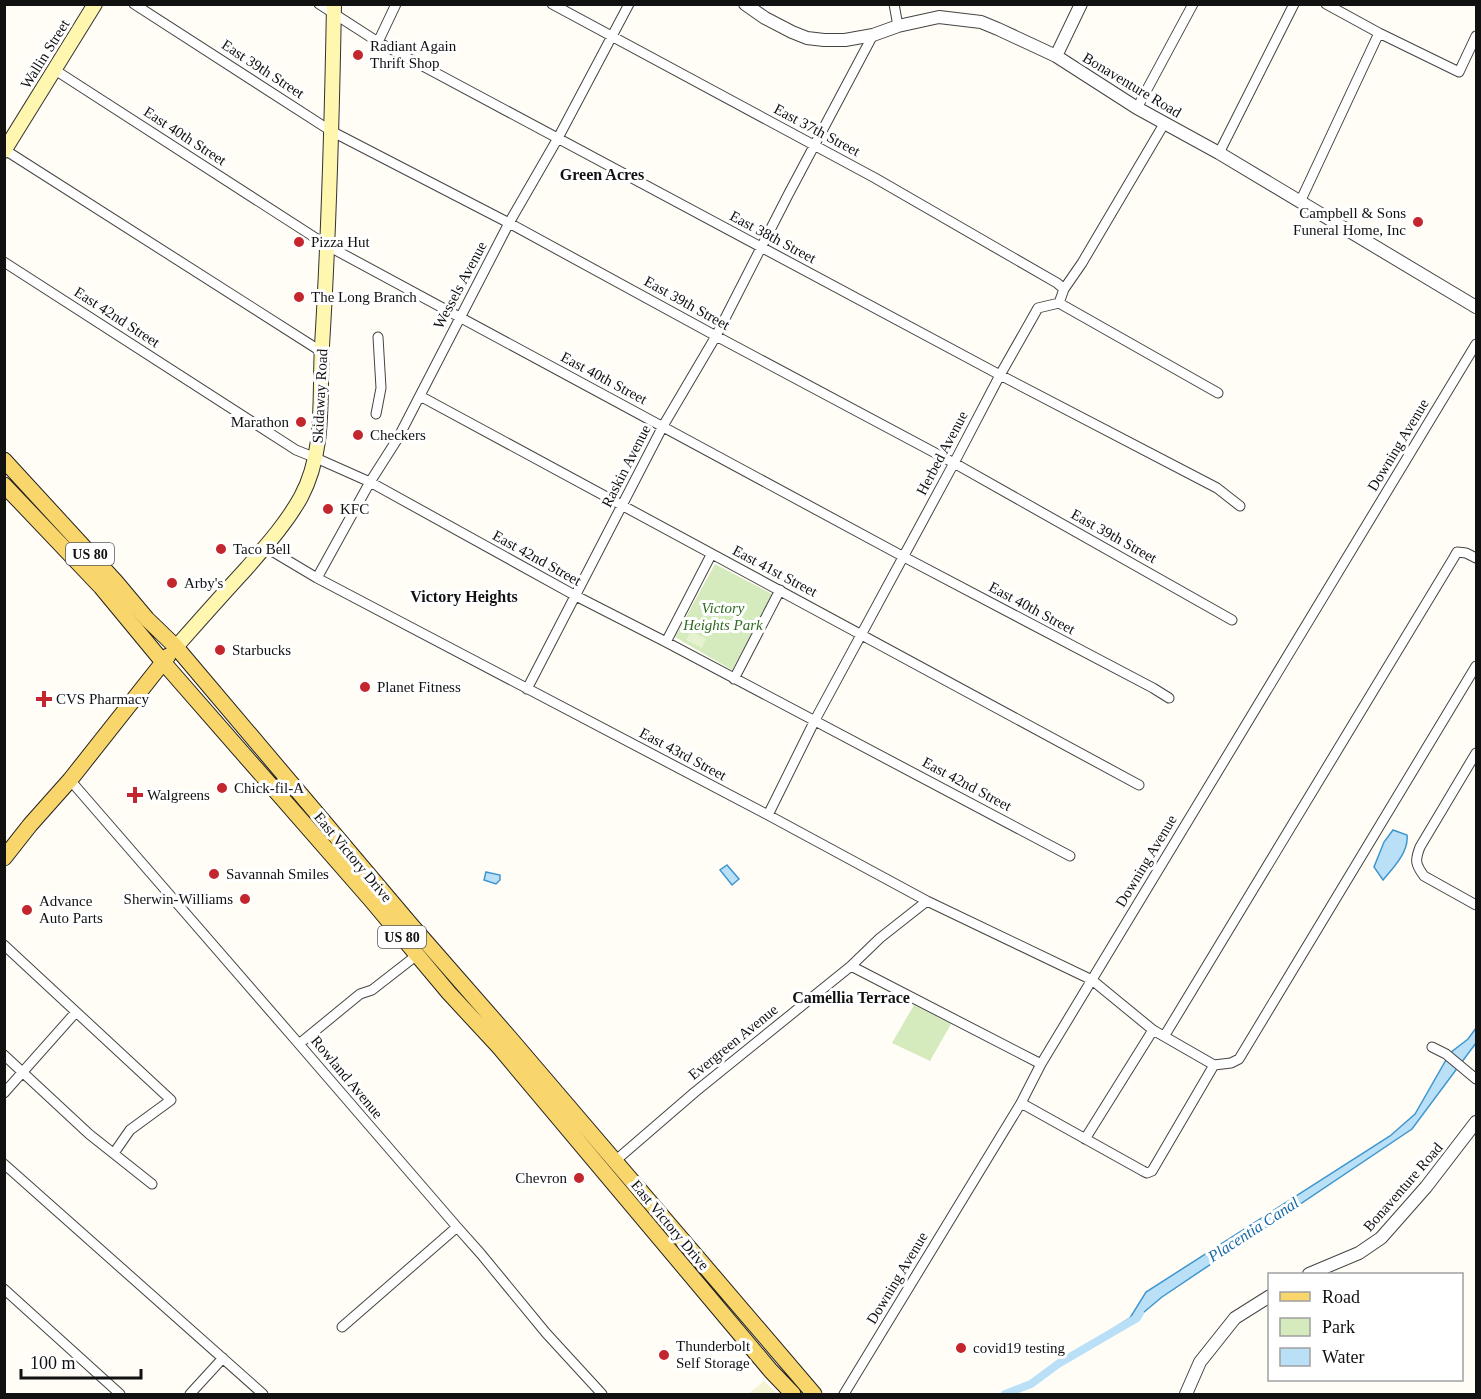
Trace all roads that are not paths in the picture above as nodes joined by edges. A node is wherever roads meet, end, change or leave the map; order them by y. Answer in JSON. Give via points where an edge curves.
{"nodes":[{"id":1,"x":95,"y":4,"type":"edge"},
{"id":2,"x":134,"y":4,"type":"edge"},
{"id":3,"x":319,"y":4,"type":"edge"},
{"id":4,"x":396,"y":4,"type":"edge"},
{"id":5,"x":552,"y":4,"type":"edge"},
{"id":6,"x":629,"y":4,"type":"edge"},
{"id":7,"x":745,"y":4,"type":"edge"},
{"id":8,"x":894,"y":4,"type":"edge"},
{"id":9,"x":1081,"y":4,"type":"edge"},
{"id":10,"x":1193,"y":4,"type":"edge"},
{"id":11,"x":1294,"y":4,"type":"edge"},
{"id":12,"x":1326,"y":4,"type":"edge"},
{"id":13,"x":334,"y":10,"type":"edge"},
{"id":14,"x":898,"y":26,"type":"junction"},
{"id":15,"x":1379,"y":33,"type":"junction"},
{"id":16,"x":873,"y":35,"type":"junction"},
{"id":17,"x":612,"y":36,"type":"junction"},
{"id":18,"x":1476,"y":36,"type":"edge"},
{"id":19,"x":378,"y":42,"type":"junction"},
{"id":20,"x":1056,"y":56,"type":"junction"},
{"id":21,"x":55,"y":70,"type":"junction"},
{"id":22,"x":1137,"y":108,"type":"junction"},
{"id":23,"x":1164,"y":124,"type":"junction"},
{"id":24,"x":331,"y":131,"type":"junction"},
{"id":25,"x":558,"y":138,"type":"junction"},
{"id":26,"x":814,"y":145,"type":"junction"},
{"id":27,"x":5,"y":151,"type":"edge"},
{"id":28,"x":1220,"y":153,"type":"junction"},
{"id":29,"x":1300,"y":202,"type":"junction"},
{"id":30,"x":509,"y":223,"type":"junction"},
{"id":31,"x":328,"y":246,"type":"junction"},
{"id":32,"x":761,"y":248,"type":"junction"},
{"id":33,"x":4,"y":262,"type":"edge"},
{"id":34,"x":1064,"y":289,"type":"junction"},
{"id":35,"x":1059,"y":303,"type":"junction"},
{"id":36,"x":1476,"y":307,"type":"edge"},
{"id":37,"x":460,"y":317,"type":"junction"},
{"id":38,"x":716,"y":336,"type":"junction"},
{"id":39,"x":378,"y":337,"type":"dead end"},
{"id":40,"x":1476,"y":344,"type":"edge"},
{"id":41,"x":322,"y":352,"type":"junction"},
{"id":42,"x":1000,"y":375,"type":"junction"},
{"id":43,"x":1218,"y":393,"type":"dead end"},
{"id":44,"x":420,"y":396,"type":"junction"},
{"id":45,"x":376,"y":414,"type":"dead end"},
{"id":46,"x":663,"y":426,"type":"junction"},
{"id":47,"x":316,"y":458,"type":"junction"},
{"id":48,"x":4,"y":460,"type":"edge"},
{"id":49,"x":954,"y":463,"type":"junction"},
{"id":50,"x":370,"y":482,"type":"junction"},
{"id":51,"x":4,"y":485,"type":"edge"},
{"id":52,"x":623,"y":506,"type":"junction"},
{"id":53,"x":1239,"y":506,"type":"dead end"},
{"id":54,"x":265,"y":548,"type":"junction"},
{"id":55,"x":711,"y":555,"type":"junction"},
{"id":56,"x":904,"y":557,"type":"junction"},
{"id":57,"x":1476,"y":558,"type":"edge"},
{"id":58,"x":317,"y":578,"type":"junction"},
{"id":59,"x":780,"y":590,"type":"junction"},
{"id":60,"x":576,"y":596,"type":"junction"},
{"id":61,"x":1232,"y":620,"type":"dead end"},
{"id":62,"x":861,"y":634,"type":"junction"},
{"id":63,"x":666,"y":642,"type":"junction"},
{"id":64,"x":176,"y":647,"type":"junction"},
{"id":65,"x":163,"y":663,"type":"junction"},
{"id":66,"x":1476,"y":666,"type":"edge"},
{"id":67,"x":734,"y":679,"type":"junction"},
{"id":68,"x":527,"y":689,"type":"junction"},
{"id":69,"x":1169,"y":698,"type":"dead end"},
{"id":70,"x":815,"y":720,"type":"junction"},
{"id":71,"x":1476,"y":753,"type":"edge"},
{"id":72,"x":69,"y":780,"type":"junction"},
{"id":73,"x":1139,"y":785,"type":"dead end"},
{"id":74,"x":768,"y":815,"type":"junction"},
{"id":75,"x":1070,"y":856,"type":"dead end"},
{"id":76,"x":4,"y":858,"type":"edge"},
{"id":77,"x":927,"y":902,"type":"junction"},
{"id":78,"x":1476,"y":905,"type":"edge"},
{"id":79,"x":4,"y":945,"type":"edge"},
{"id":80,"x":417,"y":956,"type":"junction"},
{"id":81,"x":850,"y":966,"type":"junction"},
{"id":82,"x":1092,"y":980,"type":"junction"},
{"id":83,"x":76,"y":1012,"type":"junction"},
{"id":84,"x":1153,"y":1029,"type":"junction"},
{"id":85,"x":1165,"y":1035,"type":"junction"},
{"id":86,"x":504,"y":1042,"type":"junction"},
{"id":87,"x":300,"y":1044,"type":"junction"},
{"id":88,"x":1432,"y":1047,"type":"dead end"},
{"id":89,"x":4,"y":1055,"type":"edge"},
{"id":90,"x":1041,"y":1064,"type":"junction"},
{"id":91,"x":1214,"y":1065,"type":"junction"},
{"id":92,"x":23,"y":1072,"type":"junction"},
{"id":93,"x":1476,"y":1079,"type":"edge"},
{"id":94,"x":4,"y":1092,"type":"edge"},
{"id":95,"x":1021,"y":1103,"type":"junction"},
{"id":96,"x":1476,"y":1122,"type":"edge"},
{"id":97,"x":1085,"y":1139,"type":"junction"},
{"id":98,"x":114,"y":1153,"type":"junction"},
{"id":99,"x":615,"y":1161,"type":"junction"},
{"id":100,"x":4,"y":1164,"type":"edge"},
{"id":101,"x":152,"y":1184,"type":"dead end"},
{"id":102,"x":669,"y":1224,"type":"junction"},
{"id":103,"x":457,"y":1227,"type":"junction"},
{"id":104,"x":656,"y":1234,"type":"junction"},
{"id":105,"x":1314,"y":1273,"type":"edge"},
{"id":106,"x":4,"y":1289,"type":"edge"},
{"id":107,"x":1268,"y":1297,"type":"edge"},
{"id":108,"x":342,"y":1327,"type":"dead end"},
{"id":109,"x":223,"y":1358,"type":"junction"},
{"id":110,"x":777,"y":1378,"type":"junction"},
{"id":111,"x":120,"y":1395,"type":"edge"},
{"id":112,"x":190,"y":1395,"type":"edge"},
{"id":113,"x":263,"y":1395,"type":"edge"},
{"id":114,"x":602,"y":1395,"type":"edge"},
{"id":115,"x":793,"y":1395,"type":"edge"},
{"id":116,"x":802,"y":1395,"type":"edge"},
{"id":117,"x":814,"y":1395,"type":"edge"},
{"id":118,"x":843,"y":1395,"type":"edge"},
{"id":119,"x":1186,"y":1395,"type":"edge"}],
"edges":[{"from":1,"to":21,"type":"main road","name":"Wallin Street"},
{"from":2,"to":24,"type":"street","name":"East 39th Street"},
{"from":3,"to":13,"type":"street","name":"East 38th Street"},
{"from":4,"to":19,"type":"street"},
{"from":5,"to":17,"type":"street","name":"East 37th Street"},
{"from":6,"to":17,"type":"street","name":"Wessels Avenue"},
{"from":7,"to":16,"type":"street","name":"Bonaventure Road","via":[[807,38],[844,40]]},
{"from":8,"to":14,"type":"street"},
{"from":9,"to":20,"type":"street"},
{"from":10,"to":22,"type":"street"},
{"from":11,"to":28,"type":"street"},
{"from":12,"to":15,"type":"street"},
{"from":13,"to":19,"type":"street","name":"East 38th Street"},
{"from":13,"to":24,"type":"main road","name":"Skidaway Road"},
{"from":14,"to":16,"type":"street","name":"Bonaventure Road"},
{"from":14,"to":20,"type":"street","name":"Bonaventure Road","via":[[939,17],[981,22]]},
{"from":15,"to":18,"type":"street","via":[[1459,72]]},
{"from":15,"to":29,"type":"street"},
{"from":16,"to":26,"type":"street","name":"Raskin Avenue"},
{"from":17,"to":25,"type":"street","name":"Wessels Avenue"},
{"from":17,"to":26,"type":"street","name":"East 37th Street"},
{"from":19,"to":25,"type":"street","name":"East 38th Street"},
{"from":20,"to":22,"type":"street","name":"Bonaventure Road"},
{"from":21,"to":27,"type":"main road","name":"Wallin Street"},
{"from":21,"to":31,"type":"street","name":"East 40th Street"},
{"from":22,"to":23,"type":"street","name":"Bonaventure Road"},
{"from":23,"to":28,"type":"street","name":"Bonaventure Road"},
{"from":23,"to":34,"type":"street"},
{"from":24,"to":30,"type":"street","name":"East 39th Street"},
{"from":24,"to":31,"type":"main road","name":"Skidaway Road"},
{"from":25,"to":30,"type":"street","name":"Wessels Avenue"},
{"from":25,"to":32,"type":"street","name":"East 38th Street"},
{"from":26,"to":32,"type":"street","name":"Raskin Avenue"},
{"from":26,"to":34,"type":"street","name":"East 37th Street"},
{"from":27,"to":41,"type":"street"},
{"from":28,"to":29,"type":"street","name":"Bonaventure Road"},
{"from":29,"to":36,"type":"street","name":"Bonaventure Road"},
{"from":30,"to":37,"type":"street","name":"Wessels Avenue"},
{"from":30,"to":38,"type":"street","name":"East 39th Street"},
{"from":31,"to":37,"type":"street","name":"East 40th Street"},
{"from":31,"to":41,"type":"main road","name":"Skidaway Road"},
{"from":32,"to":38,"type":"street","name":"Raskin Avenue"},
{"from":32,"to":42,"type":"street","name":"East 38th Street"},
{"from":33,"to":47,"type":"street","name":"East 42nd Street","via":[[287,445]]},
{"from":34,"to":35,"type":"street"},
{"from":35,"to":42,"type":"street","name":"Herbed Avenue","via":[[1038,308]]},
{"from":35,"to":43,"type":"street"},
{"from":37,"to":44,"type":"street","name":"Wessels Avenue"},
{"from":37,"to":46,"type":"street","name":"East 40th Street"},
{"from":38,"to":46,"type":"street","name":"Raskin Avenue"},
{"from":38,"to":49,"type":"street","name":"East 39th Street"},
{"from":39,"to":45,"type":"street","via":[[381,388]]},
{"from":40,"to":82,"type":"street","name":"Downing Avenue"},
{"from":41,"to":47,"type":"main road","name":"Skidaway Road"},
{"from":42,"to":49,"type":"street","name":"Herbed Avenue"},
{"from":42,"to":53,"type":"street","name":"East 38th Street","via":[[1217,488]]},
{"from":44,"to":50,"type":"street","name":"Wessels Avenue"},
{"from":44,"to":52,"type":"street","name":"East 41st Street"},
{"from":46,"to":52,"type":"street","name":"Raskin Avenue"},
{"from":46,"to":56,"type":"street","name":"East 40th Street"},
{"from":47,"to":50,"type":"street","name":"East 42nd Street"},
{"from":47,"to":54,"type":"main road","name":"Skidaway Road","via":[[301,496]]},
{"from":48,"to":64,"type":"main road","name":"East Victory Drive","number":"US 80"},
{"from":49,"to":56,"type":"street","name":"Herbed Avenue"},
{"from":49,"to":61,"type":"street","name":"East 39th Street"},
{"from":50,"to":58,"type":"street","name":"Wessels Avenue"},
{"from":50,"to":60,"type":"street","name":"East 42nd Street"},
{"from":51,"to":65,"type":"main road","name":"East Victory Drive","number":"US 80","via":[[101,587]]},
{"from":52,"to":55,"type":"street","name":"East 41st Street"},
{"from":52,"to":60,"type":"street","name":"Raskin Avenue"},
{"from":54,"to":58,"type":"street","name":"East 43rd Street"},
{"from":54,"to":64,"type":"main road","name":"Skidaway Road"},
{"from":55,"to":59,"type":"street","name":"East 41st Street"},
{"from":55,"to":63,"type":"street"},
{"from":56,"to":62,"type":"street","name":"Herbed Avenue"},
{"from":56,"to":69,"type":"street","name":"East 40th Street"},
{"from":57,"to":85,"type":"street","via":[[1457,552]]},
{"from":58,"to":68,"type":"street","name":"East 43rd Street"},
{"from":59,"to":62,"type":"street","name":"East 41st Street"},
{"from":59,"to":67,"type":"street"},
{"from":60,"to":63,"type":"street","name":"East 42nd Street"},
{"from":60,"to":68,"type":"street","name":"Raskin Avenue"},
{"from":62,"to":70,"type":"street","name":"Herbed Avenue"},
{"from":62,"to":73,"type":"street","name":"East 41st Street"},
{"from":63,"to":67,"type":"street","name":"East 42nd Street"},
{"from":64,"to":65,"type":"main road","name":"Skidaway Road"},
{"from":64,"to":86,"type":"main road","name":"East Victory Drive","number":"US 80","via":[[412,926]]},
{"from":65,"to":72,"type":"main road","name":"Skidaway Road"},
{"from":65,"to":80,"type":"main road","name":"East Victory Drive","number":"US 80"},
{"from":66,"to":91,"type":"street","via":[[1239,1059]]},
{"from":67,"to":70,"type":"street","name":"East 42nd Street"},
{"from":68,"to":74,"type":"street","name":"East 43rd Street"},
{"from":70,"to":74,"type":"street","name":"Herbed Avenue"},
{"from":70,"to":75,"type":"street","name":"East 42nd Street"},
{"from":71,"to":78,"type":"street","via":[[1416,859],[1424,876]]},
{"from":72,"to":76,"type":"main road","name":"Skidaway Road"},
{"from":72,"to":87,"type":"street","name":"Rowland Avenue"},
{"from":74,"to":77,"type":"street","name":"East 43rd Street"},
{"from":77,"to":81,"type":"street","name":"Evergreen Avenue"},
{"from":77,"to":82,"type":"street","name":"East 43rd Street"},
{"from":79,"to":83,"type":"street"},
{"from":80,"to":86,"type":"main road","name":"East Victory Drive","number":"US 80","via":[[449,993]]},
{"from":80,"to":87,"type":"street","via":[[372,990],[360,994]]},
{"from":81,"to":90,"type":"street"},
{"from":81,"to":99,"type":"street","name":"Evergreen Avenue"},
{"from":82,"to":84,"type":"street","name":"East 43rd Street"},
{"from":82,"to":90,"type":"street","name":"Downing Avenue"},
{"from":83,"to":92,"type":"street"},
{"from":83,"to":98,"type":"street","via":[[171,1100],[130,1130]]},
{"from":84,"to":85,"type":"street","name":"East 43rd Street"},
{"from":84,"to":97,"type":"street"},
{"from":85,"to":91,"type":"street","name":"East 43rd Street"},
{"from":86,"to":99,"type":"main road","name":"East Victory Drive","number":"US 80"},
{"from":86,"to":104,"type":"main road","name":"East Victory Drive","number":"US 80"},
{"from":87,"to":103,"type":"street","name":"Rowland Avenue"},
{"from":88,"to":93,"type":"street"},
{"from":89,"to":92,"type":"street"},
{"from":90,"to":95,"type":"street","name":"Downing Avenue"},
{"from":91,"to":97,"type":"street","via":[[1152,1171],[1147,1173]]},
{"from":92,"to":94,"type":"street"},
{"from":92,"to":98,"type":"street"},
{"from":95,"to":97,"type":"street"},
{"from":95,"to":118,"type":"street","name":"Downing Avenue"},
{"from":96,"to":105,"type":"street","name":"Bonaventure Road","via":[[1381,1238],[1359,1253]]},
{"from":98,"to":101,"type":"street"},
{"from":99,"to":102,"type":"main road","name":"East Victory Drive","number":"US 80"},
{"from":100,"to":109,"type":"street"},
{"from":102,"to":104,"type":"main road"},
{"from":102,"to":117,"type":"main road","name":"East Victory Drive","number":"US 80"},
{"from":103,"to":108,"type":"street"},
{"from":103,"to":114,"type":"street","name":"Rowland Avenue"},
{"from":104,"to":110,"type":"main road","name":"East Victory Drive","number":"US 80"},
{"from":106,"to":111,"type":"street"},
{"from":107,"to":119,"type":"street","via":[[1235,1318],[1200,1362]]},
{"from":109,"to":112,"type":"street"},
{"from":109,"to":113,"type":"street"},
{"from":110,"to":115,"type":"main road","name":"East Victory Drive","number":"US 80"},
{"from":110,"to":116,"type":"main road","via":[[792,1383]]}]}
